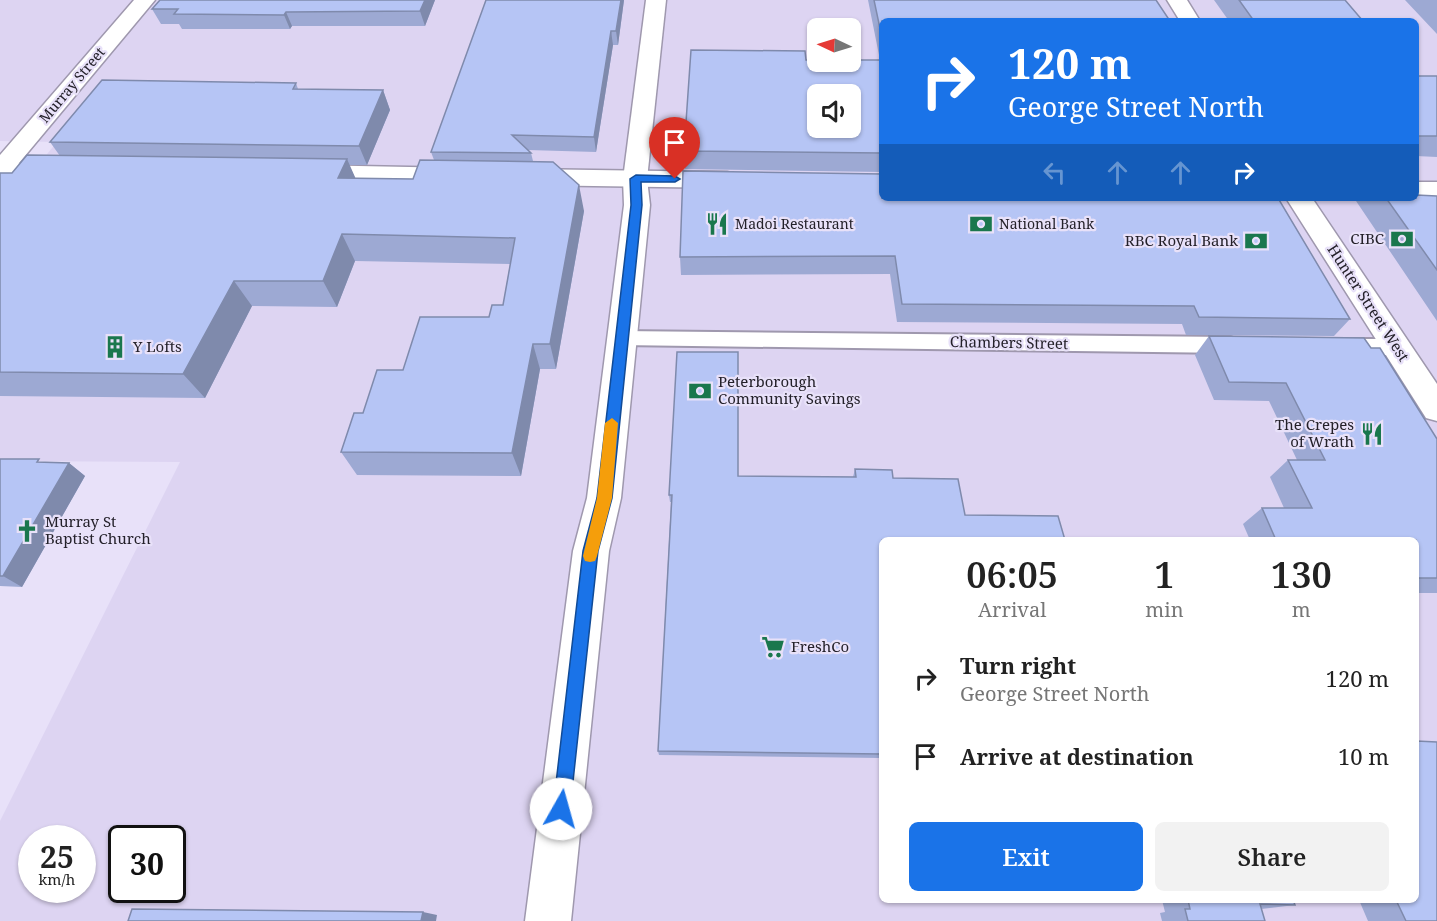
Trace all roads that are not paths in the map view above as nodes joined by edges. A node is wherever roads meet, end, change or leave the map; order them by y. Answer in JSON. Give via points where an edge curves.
{"nodes":[{"id":1,"x":145,"y":0,"type":"edge"},
{"id":2,"x":656,"y":0,"type":"edge"},
{"id":3,"x":1177,"y":0,"type":"edge"},
{"id":4,"x":1188,"y":18,"type":"edge"},
{"id":5,"x":0,"y":171,"type":"edge"},
{"id":6,"x":83,"y":172,"type":"edge"},
{"id":7,"x":285,"y":173,"type":"edge"},
{"id":8,"x":636,"y":179,"type":"junction"},
{"id":9,"x":756,"y":180,"type":"edge"},
{"id":10,"x":1419,"y":190,"type":"edge"},
{"id":11,"x":1437,"y":190,"type":"edge"},
{"id":12,"x":1301,"y":201,"type":"edge"},
{"id":13,"x":620,"y":338,"type":"junction"},
{"id":14,"x":1253,"y":346,"type":"edge"},
{"id":15,"x":1324,"y":347,"type":"edge"},
{"id":16,"x":1397,"y":347,"type":"junction"},
{"id":17,"x":1437,"y":409,"type":"edge"},
{"id":18,"x":548,"y":921,"type":"edge"}],
"edges":[{"from":1,"to":5,"type":"street","name":"Murray Street"},
{"from":2,"to":8,"type":"street"},
{"from":3,"to":4,"type":"street"},
{"from":5,"to":6,"type":"street"},
{"from":7,"to":8,"type":"street"},
{"from":8,"to":9,"type":"street"},
{"from":8,"to":13,"type":"street","via":[[637,205]]},
{"from":10,"to":11,"type":"street"},
{"from":12,"to":16,"type":"street","name":"Hunter Street West"},
{"from":13,"to":14,"type":"lane","name":"Chambers Street"},
{"from":13,"to":18,"type":"street","via":[[604,498],[591,551]]},
{"from":15,"to":16,"type":"lane"},
{"from":16,"to":17,"type":"street","name":"Hunter Street West"}]}
